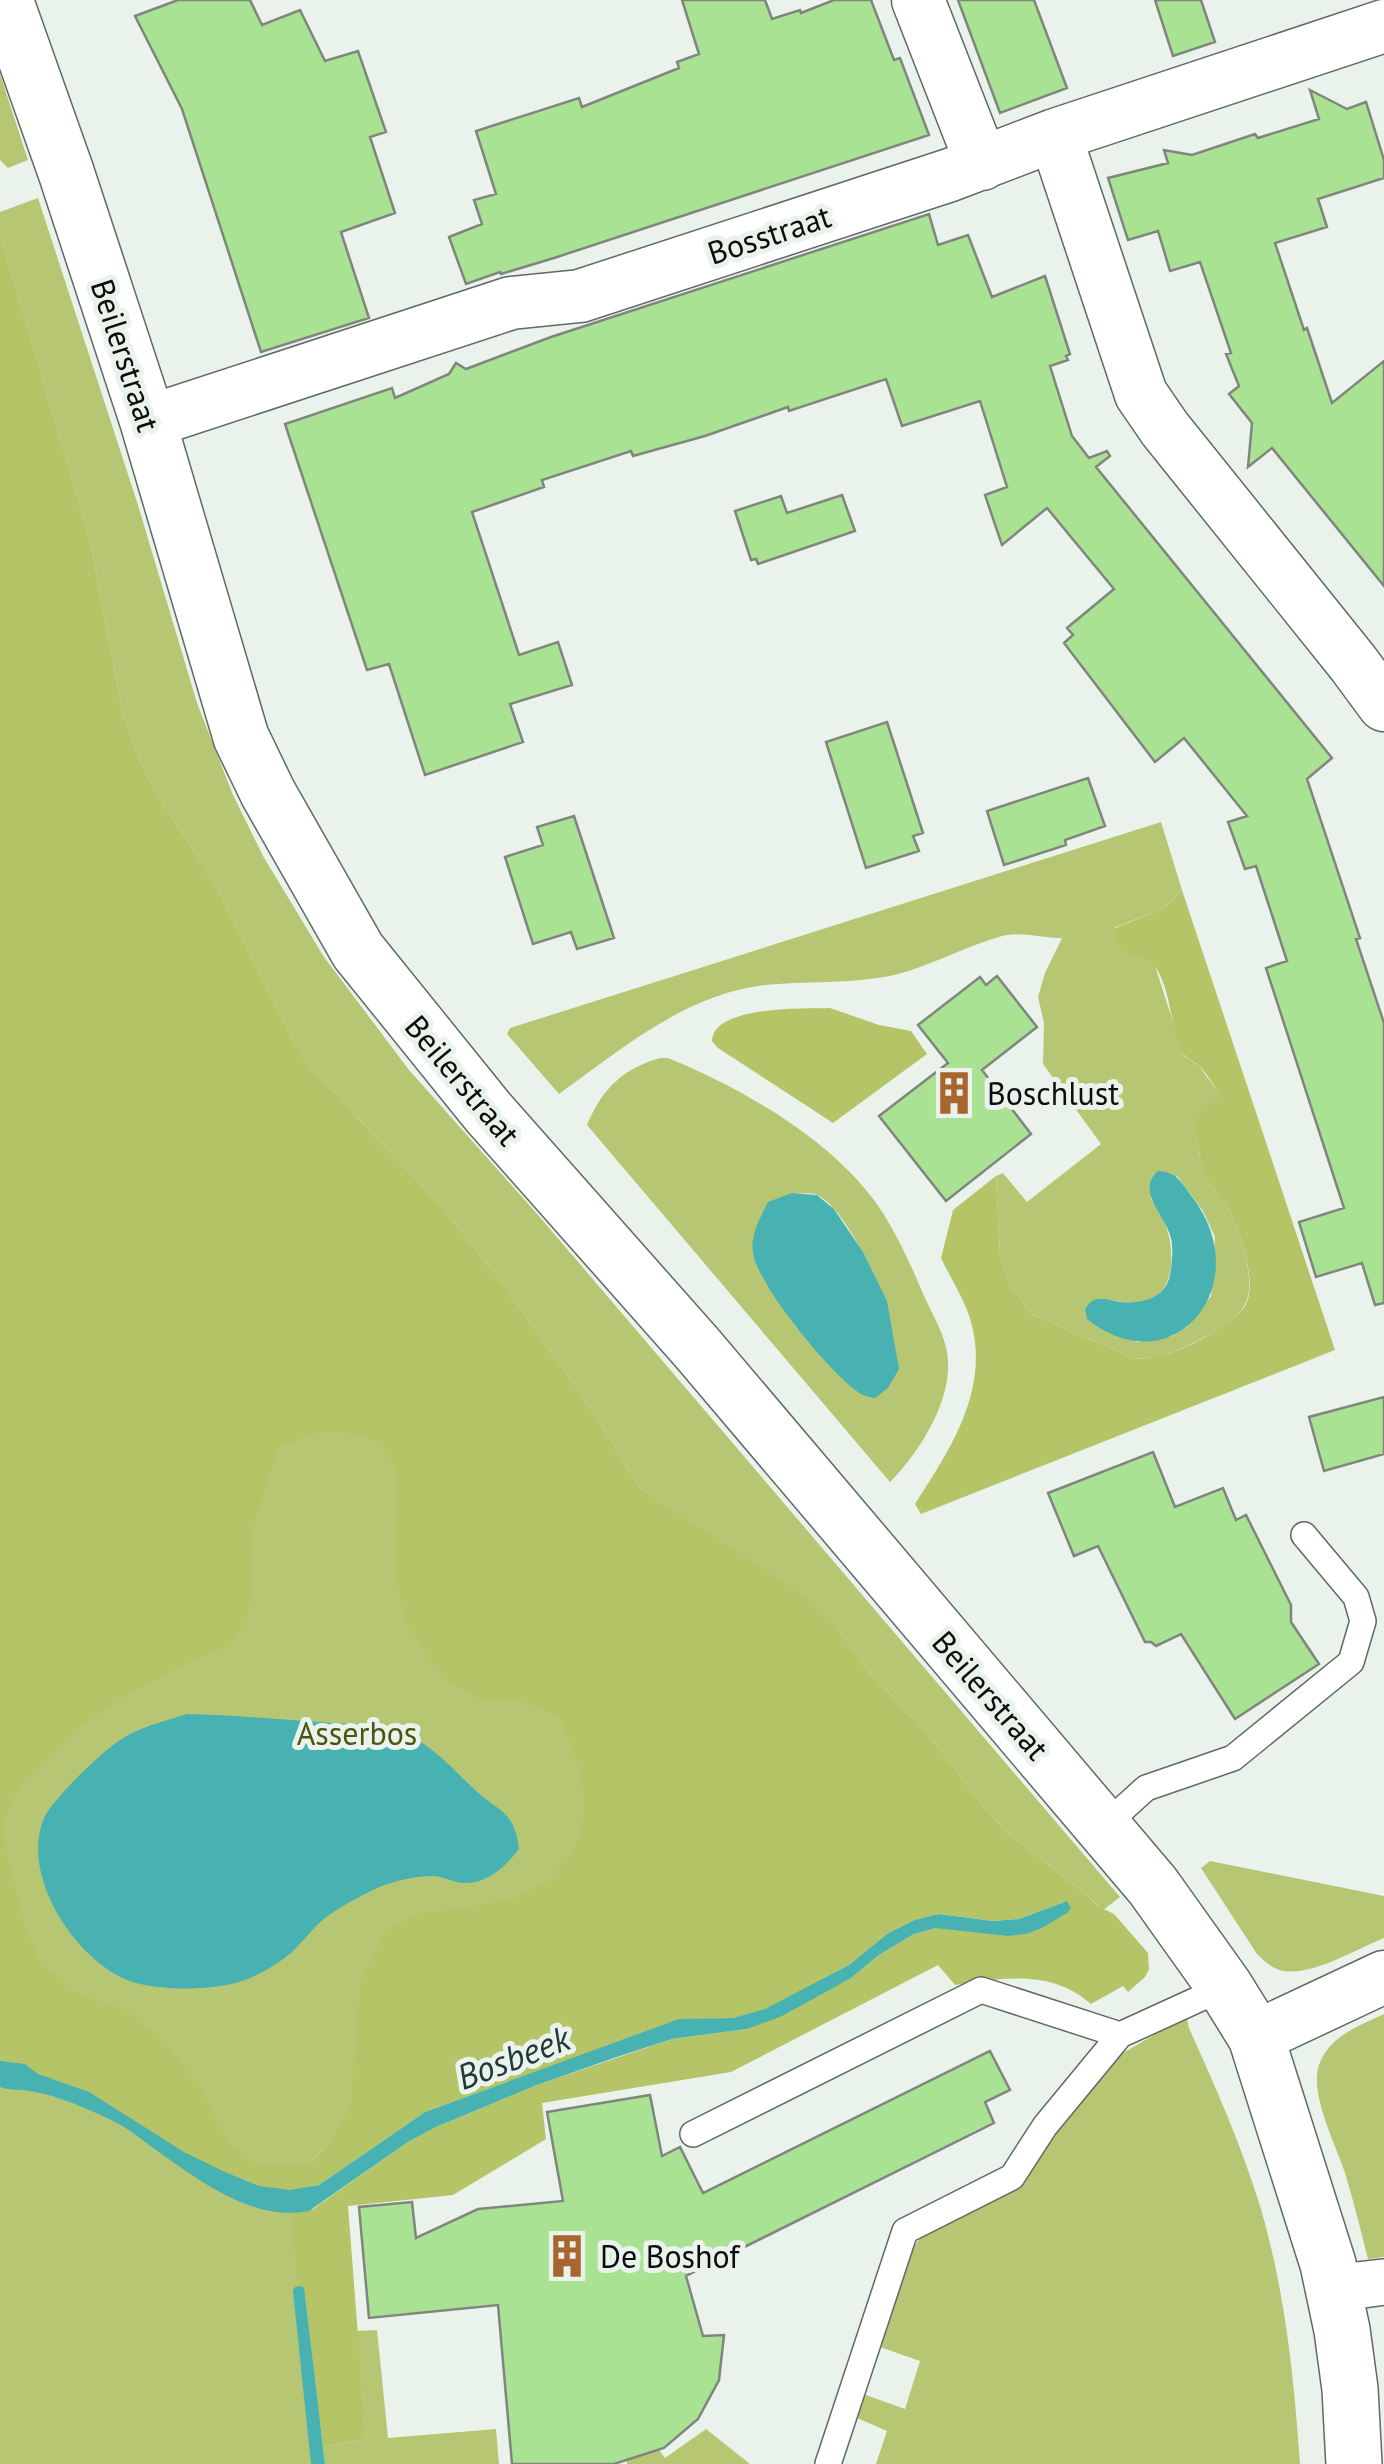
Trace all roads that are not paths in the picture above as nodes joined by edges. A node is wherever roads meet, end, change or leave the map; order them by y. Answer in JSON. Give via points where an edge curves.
{"nodes":[{"id":1,"x":4,"y":0,"type":"edge"},
{"id":2,"x":918,"y":0,"type":"edge"},
{"id":3,"x":1384,"y":26,"type":"edge"},
{"id":4,"x":1055,"y":135,"type":"junction"},
{"id":5,"x":982,"y":164,"type":"junction"},
{"id":6,"x":148,"y":422,"type":"junction"},
{"id":7,"x":1384,"y":705,"type":"edge"},
{"id":8,"x":1304,"y":1535,"type":"dead end"},
{"id":9,"x":1103,"y":1826,"type":"junction"},
{"id":10,"x":1384,"y":1978,"type":"edge"},
{"id":11,"x":1225,"y":1987,"type":"junction"},
{"id":12,"x":1120,"y":2035,"type":"junction"},
{"id":13,"x":1256,"y":2037,"type":"junction"},
{"id":14,"x":693,"y":2134,"type":"dead end"},
{"id":15,"x":1359,"y":2285,"type":"edge"},
{"id":16,"x":828,"y":2464,"type":"edge"},
{"id":17,"x":1354,"y":2464,"type":"edge"}],
"edges":[{"from":1,"to":6,"type":"street","name":"Beilerstraat"},
{"from":2,"to":5,"type":"street"},
{"from":3,"to":4,"type":"street","name":"Bosstraat"},
{"from":4,"to":5,"type":"street","name":"Bosstraat"},
{"from":4,"to":7,"type":"street","via":[[1141,394]]},
{"from":5,"to":6,"type":"street","name":"Bosstraat","via":[[580,296],[511,303]]},
{"from":6,"to":9,"type":"street","name":"Beilerstraat","via":[[241,737],[358,951],[488,1112]]},
{"from":8,"to":9,"type":"lane","via":[[1356,1597],[1362,1621],[1350,1662],[1233,1758],[1146,1788]]},
{"from":9,"to":11,"type":"street","name":"Beilerstraat"},
{"from":10,"to":13,"type":"street"},
{"from":11,"to":12,"type":"lane"},
{"from":11,"to":13,"type":"street","name":"Beilerstraat"},
{"from":12,"to":14,"type":"lane","via":[[981,1990]]},
{"from":12,"to":16,"type":"lane","via":[[1045,2126],[1012,2178],[905,2232]]},
{"from":13,"to":15,"type":"street","name":"Beilerstraat","via":[[1304,2182]]},
{"from":15,"to":17,"type":"street","name":"Beilerstraat","via":[[1350,2390]]}]}
